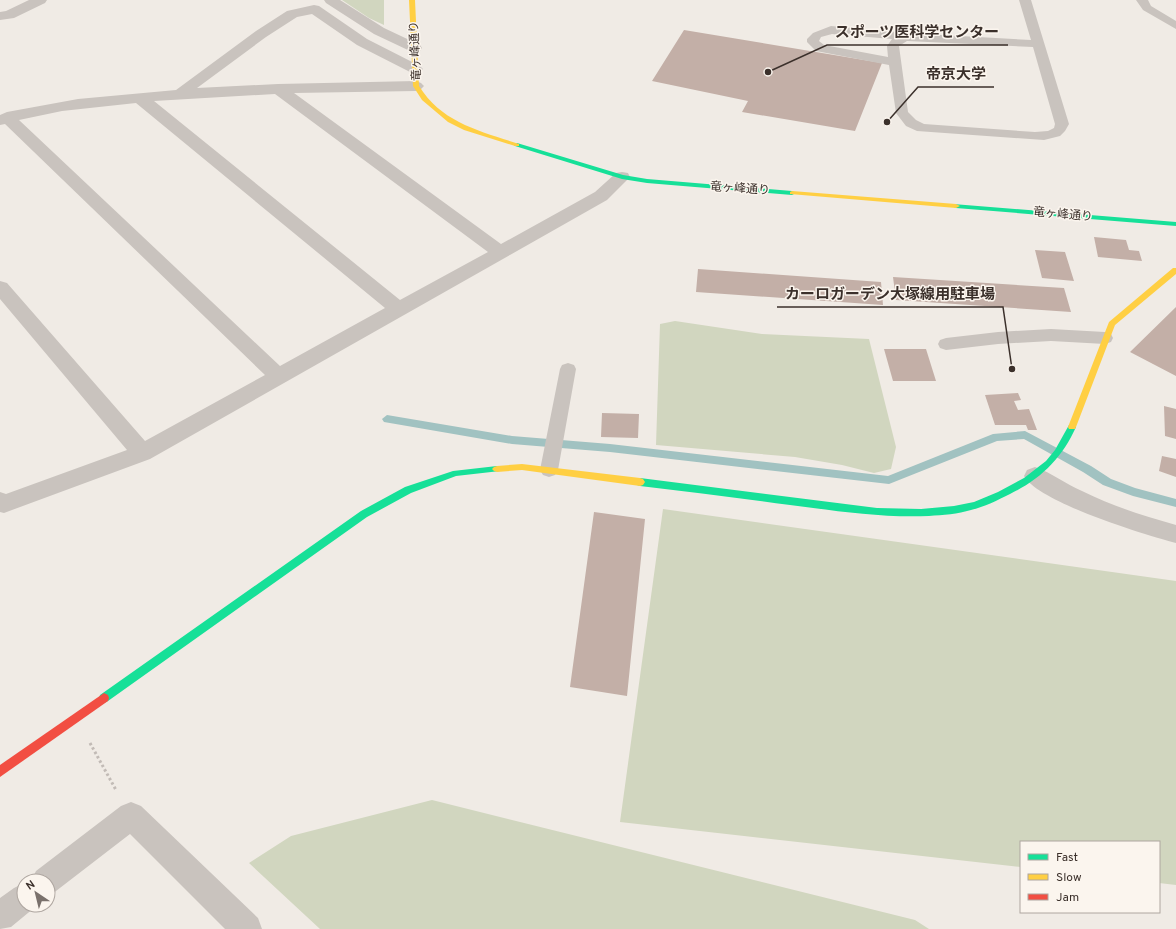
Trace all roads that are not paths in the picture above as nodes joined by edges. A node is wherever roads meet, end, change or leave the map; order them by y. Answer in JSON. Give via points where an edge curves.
{"nodes":[{"id":1,"x":40,"y":0,"type":"edge"},
{"id":2,"x":331,"y":0,"type":"edge"},
{"id":3,"x":412,"y":0,"type":"edge"},
{"id":4,"x":1025,"y":0,"type":"edge"},
{"id":5,"x":1142,"y":0,"type":"edge"},
{"id":6,"x":0,"y":16,"type":"edge"},
{"id":7,"x":1176,"y":26,"type":"edge"},
{"id":8,"x":907,"y":37,"type":"junction"},
{"id":9,"x":1038,"y":44,"type":"junction"},
{"id":10,"x":415,"y":48,"type":"junction"},
{"id":11,"x":895,"y":62,"type":"junction"},
{"id":12,"x":415,"y":69,"type":"junction"},
{"id":13,"x":416,"y":86,"type":"junction"},
{"id":14,"x":278,"y":89,"type":"junction"},
{"id":15,"x":180,"y":94,"type":"junction"},
{"id":16,"x":139,"y":97,"type":"junction"},
{"id":17,"x":4,"y":118,"type":"edge"},
{"id":18,"x":622,"y":177,"type":"junction"},
{"id":19,"x":1175,"y":226,"type":"edge"},
{"id":20,"x":500,"y":252,"type":"junction"},
{"id":21,"x":1176,"y":270,"type":"edge"},
{"id":22,"x":0,"y":287,"type":"edge"},
{"id":23,"x":398,"y":310,"type":"junction"},
{"id":24,"x":1105,"y":338,"type":"junction"},
{"id":25,"x":946,"y":344,"type":"dead end"},
{"id":26,"x":568,"y":369,"type":"dead end"},
{"id":27,"x":278,"y":376,"type":"junction"},
{"id":28,"x":142,"y":453,"type":"junction"},
{"id":29,"x":549,"y":470,"type":"junction"},
{"id":30,"x":1042,"y":470,"type":"junction"},
{"id":31,"x":0,"y":501,"type":"edge"},
{"id":32,"x":1176,"y":534,"type":"edge"},
{"id":33,"x":0,"y":772,"type":"edge"},
{"id":34,"x":56,"y":873,"type":"edge"},
{"id":35,"x":16,"y":904,"type":"edge"},
{"id":36,"x":0,"y":916,"type":"edge"},
{"id":37,"x":247,"y":929,"type":"edge"}],
"edges":[{"from":1,"to":6,"type":"street","via":[[9,15]]},
{"from":2,"to":10,"type":"street","via":[[379,31]]},
{"from":3,"to":10,"type":"street","name":"竜ヶ峰通り"},
{"from":4,"to":9,"type":"lane"},
{"from":5,"to":7,"type":"lane","via":[[1147,8]]},
{"from":8,"to":9,"type":"lane"},
{"from":8,"to":11,"type":"lane","via":[[896,41],[893,46]]},
{"from":8,"to":11,"type":"lane","via":[[831,30],[816,34],[813,39],[820,48]]},
{"from":9,"to":11,"type":"lane","via":[[1062,124],[1058,132],[1048,135],[922,128],[911,123],[902,113]]},
{"from":10,"to":12,"type":"street","name":"竜ヶ峰通り"},
{"from":12,"to":13,"type":"street","name":"竜ヶ峰通り"},
{"from":12,"to":15,"type":"street","via":[[362,42],[314,9],[292,14]]},
{"from":13,"to":14,"type":"street"},
{"from":13,"to":18,"type":"street","name":"竜ヶ峰通り","via":[[434,109],[466,129]]},
{"from":14,"to":15,"type":"street"},
{"from":14,"to":20,"type":"street"},
{"from":15,"to":16,"type":"street"},
{"from":16,"to":17,"type":"street","via":[[56,106]]},
{"from":16,"to":23,"type":"street"},
{"from":17,"to":27,"type":"street"},
{"from":18,"to":19,"type":"street","name":"竜ヶ峰通り"},
{"from":18,"to":20,"type":"street","via":[[601,196]]},
{"from":20,"to":23,"type":"street"},
{"from":21,"to":24,"type":"street","via":[[1126,310],[1112,324]]},
{"from":22,"to":28,"type":"street"},
{"from":23,"to":27,"type":"street"},
{"from":24,"to":25,"type":"lane","via":[[1051,335]]},
{"from":24,"to":30,"type":"street","via":[[1067,441]]},
{"from":26,"to":29,"type":"lane"},
{"from":27,"to":28,"type":"street"},
{"from":28,"to":31,"type":"street","via":[[4,504]]},
{"from":29,"to":30,"type":"street","via":[[877,512],[908,513],[966,508],[1012,491]]},
{"from":29,"to":33,"type":"street","via":[[522,467],[456,473],[408,490],[364,514]]},
{"from":30,"to":32,"type":"street","via":[[1048,484],[1091,506]]},
{"from":34,"to":37,"type":"street","via":[[131,816]]},
{"from":35,"to":36,"type":"street"}]}
